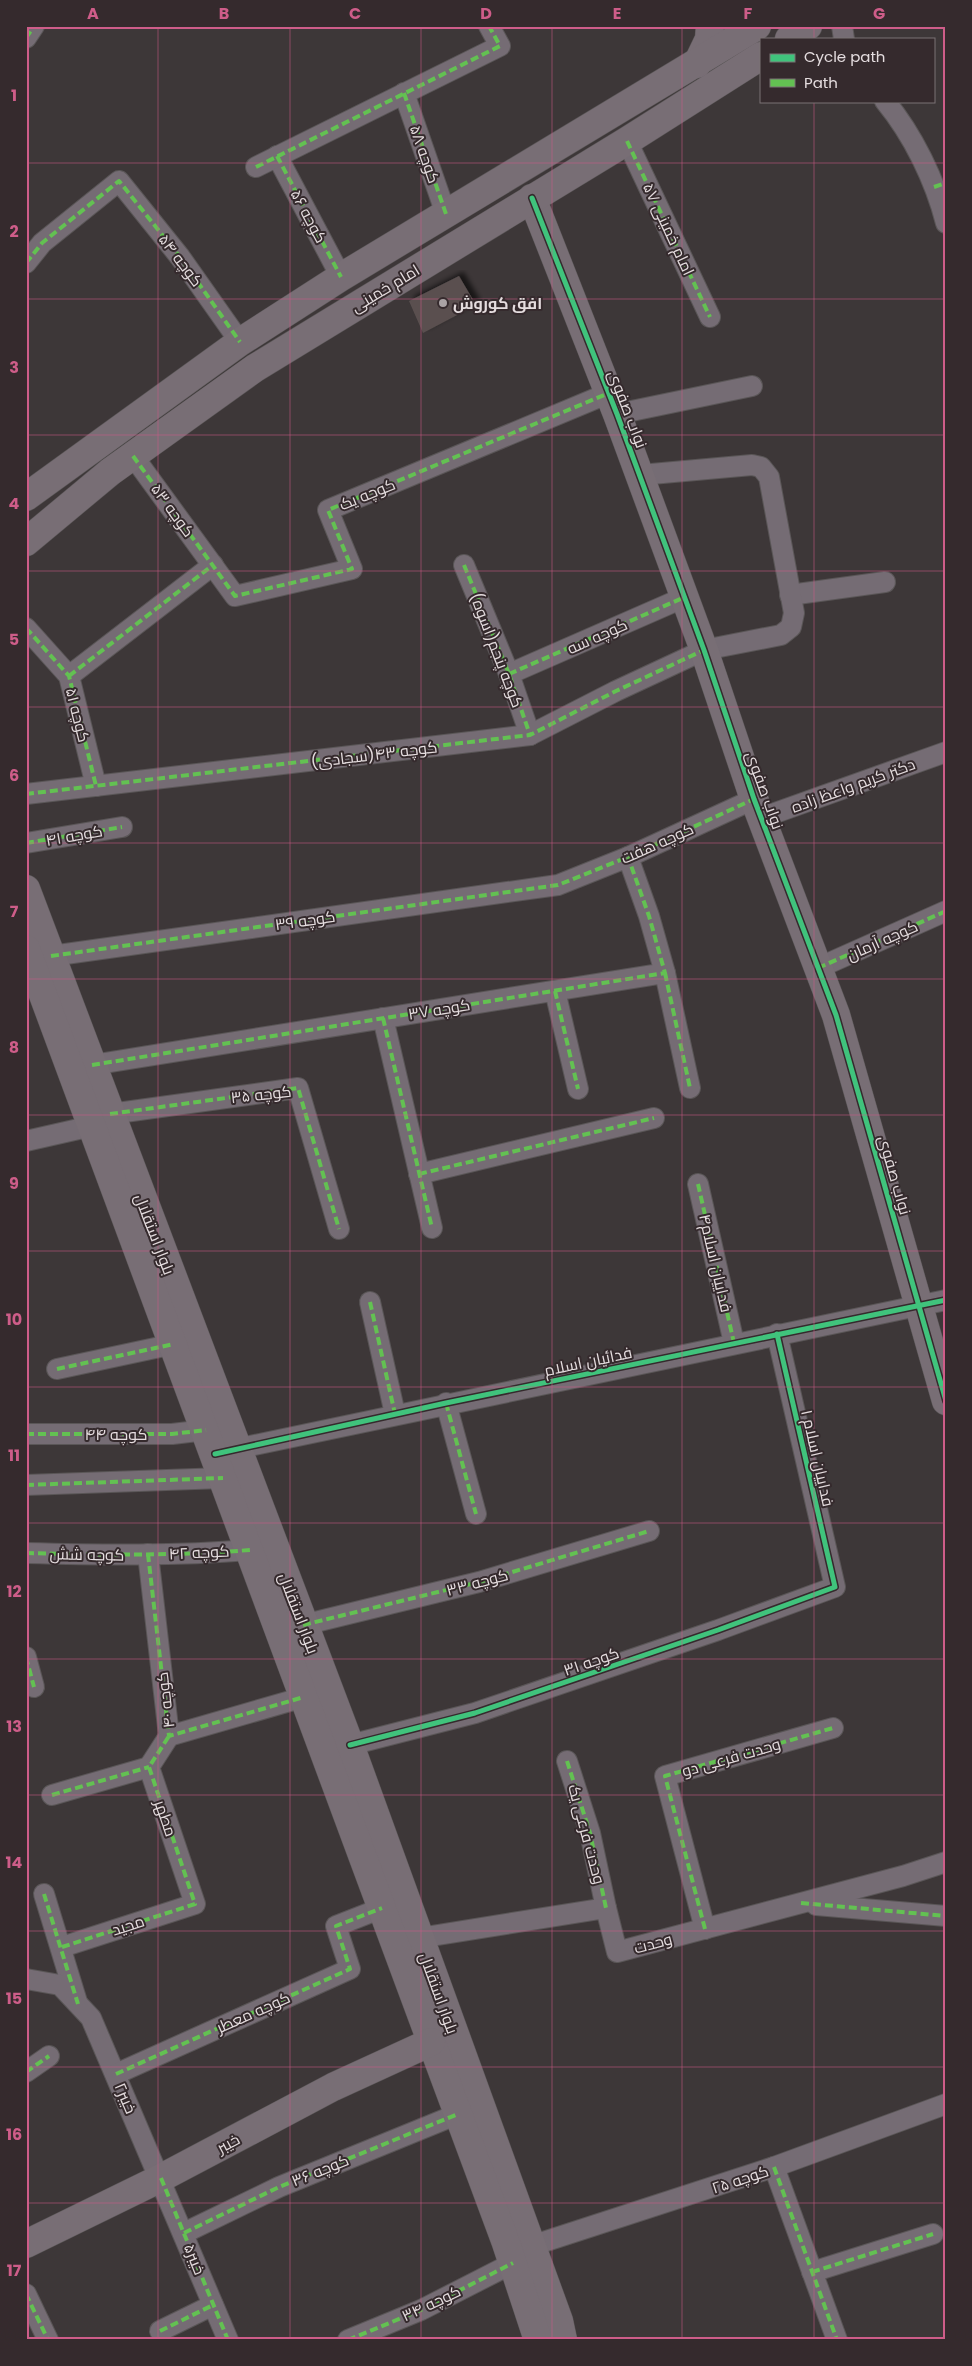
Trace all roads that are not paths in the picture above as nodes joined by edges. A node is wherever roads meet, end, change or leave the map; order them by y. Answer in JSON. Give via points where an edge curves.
{"nodes":[{"id":1,"x":34,"y":26,"type":"edge"},
{"id":2,"x":489,"y":26,"type":"edge"},
{"id":3,"x":710,"y":26,"type":"edge"},
{"id":4,"x":757,"y":26,"type":"edge"},
{"id":5,"x":26,"y":38,"type":"edge"},
{"id":6,"x":754,"y":63,"type":"edge"},
{"id":7,"x":697,"y":64,"type":"junction"},
{"id":8,"x":404,"y":94,"type":"junction"},
{"id":9,"x":886,"y":102,"type":"edge"},
{"id":10,"x":628,"y":141,"type":"junction"},
{"id":11,"x":277,"y":156,"type":"junction"},
{"id":12,"x":256,"y":167,"type":"dead end"},
{"id":13,"x":940,"y":185,"type":"edge"},
{"id":14,"x":532,"y":198,"type":"junction"},
{"id":15,"x":446,"y":214,"type":"junction"},
{"id":16,"x":946,"y":223,"type":"edge"},
{"id":17,"x":26,"y":263,"type":"edge"},
{"id":18,"x":341,"y":276,"type":"junction"},
{"id":19,"x":710,"y":317,"type":"dead end"},
{"id":20,"x":240,"y":342,"type":"junction"},
{"id":21,"x":752,"y":386,"type":"dead end"},
{"id":22,"x":613,"y":403,"type":"junction"},
{"id":23,"x":133,"y":456,"type":"junction"},
{"id":24,"x":640,"y":475,"type":"junction"},
{"id":25,"x":26,"y":497,"type":"edge"},
{"id":26,"x":26,"y":542,"type":"edge"},
{"id":27,"x":213,"y":565,"type":"junction"},
{"id":28,"x":464,"y":565,"type":"dead end"},
{"id":29,"x":885,"y":582,"type":"dead end"},
{"id":30,"x":790,"y":595,"type":"junction"},
{"id":31,"x":685,"y":597,"type":"junction"},
{"id":32,"x":26,"y":628,"type":"edge"},
{"id":33,"x":704,"y":650,"type":"junction"},
{"id":34,"x":509,"y":674,"type":"junction"},
{"id":35,"x":69,"y":676,"type":"junction"},
{"id":36,"x":530,"y":735,"type":"junction"},
{"id":37,"x":946,"y":752,"type":"edge"},
{"id":38,"x":96,"y":786,"type":"junction"},
{"id":39,"x":26,"y":794,"type":"edge"},
{"id":40,"x":758,"y":808,"type":"junction"},
{"id":41,"x":122,"y":827,"type":"dead end"},
{"id":42,"x":26,"y":843,"type":"edge"},
{"id":43,"x":628,"y":858,"type":"junction"},
{"id":44,"x":558,"y":885,"type":"joint"},
{"id":45,"x":26,"y":889,"type":"edge"},
{"id":46,"x":946,"y":911,"type":"edge"},
{"id":47,"x":39,"y":953,"type":"edge"},
{"id":48,"x":818,"y":968,"type":"junction"},
{"id":49,"x":665,"y":973,"type":"junction"},
{"id":50,"x":555,"y":991,"type":"junction"},
{"id":51,"x":383,"y":1018,"type":"junction"},
{"id":52,"x":92,"y":1065,"type":"junction"},
{"id":53,"x":690,"y":1088,"type":"dead end"},
{"id":54,"x":578,"y":1089,"type":"dead end"},
{"id":55,"x":654,"y":1118,"type":"dead end"},
{"id":56,"x":101,"y":1120,"type":"junction"},
{"id":57,"x":26,"y":1141,"type":"edge"},
{"id":58,"x":419,"y":1174,"type":"junction"},
{"id":59,"x":698,"y":1184,"type":"dead end"},
{"id":60,"x":432,"y":1228,"type":"dead end"},
{"id":61,"x":339,"y":1229,"type":"dead end"},
{"id":62,"x":946,"y":1300,"type":"edge"},
{"id":63,"x":370,"y":1302,"type":"dead end"},
{"id":64,"x":918,"y":1304,"type":"junction"},
{"id":65,"x":776,"y":1334,"type":"junction"},
{"id":66,"x":734,"y":1343,"type":"junction"},
{"id":67,"x":174,"y":1344,"type":"junction"},
{"id":68,"x":57,"y":1369,"type":"dead end"},
{"id":69,"x":946,"y":1401,"type":"edge"},
{"id":70,"x":446,"y":1403,"type":"junction"},
{"id":71,"x":395,"y":1414,"type":"junction"},
{"id":72,"x":26,"y":1434,"type":"edge"},
{"id":73,"x":220,"y":1452,"type":"junction"},
{"id":74,"x":26,"y":1485,"type":"edge"},
{"id":75,"x":476,"y":1514,"type":"dead end"},
{"id":76,"x":649,"y":1531,"type":"dead end"},
{"id":77,"x":250,"y":1550,"type":"junction"},
{"id":78,"x":26,"y":1553,"type":"edge"},
{"id":79,"x":148,"y":1554,"type":"junction"},
{"id":80,"x":835,"y":1587,"type":"joint"},
{"id":81,"x":303,"y":1625,"type":"junction"},
{"id":82,"x":26,"y":1658,"type":"edge"},
{"id":83,"x":34,"y":1687,"type":"dead end"},
{"id":84,"x":304,"y":1697,"type":"junction"},
{"id":85,"x":834,"y":1728,"type":"dead end"},
{"id":86,"x":169,"y":1736,"type":"junction"},
{"id":87,"x":350,"y":1745,"type":"junction"},
{"id":88,"x":567,"y":1761,"type":"dead end"},
{"id":89,"x":149,"y":1767,"type":"junction"},
{"id":90,"x":52,"y":1795,"type":"dead end"},
{"id":91,"x":946,"y":1862,"type":"edge"},
{"id":92,"x":44,"y":1894,"type":"dead end"},
{"id":93,"x":801,"y":1903,"type":"junction"},
{"id":94,"x":195,"y":1904,"type":"joint"},
{"id":95,"x":382,"y":1908,"type":"junction"},
{"id":96,"x":606,"y":1908,"type":"junction"},
{"id":97,"x":946,"y":1916,"type":"edge"},
{"id":98,"x":706,"y":1929,"type":"junction"},
{"id":99,"x":419,"y":1938,"type":"junction"},
{"id":100,"x":62,"y":1947,"type":"junction"},
{"id":101,"x":26,"y":1979,"type":"edge"},
{"id":102,"x":85,"y":2011,"type":"junction"},
{"id":103,"x":430,"y":2042,"type":"junction"},
{"id":104,"x":50,"y":2056,"type":"dead end"},
{"id":105,"x":26,"y":2072,"type":"edge"},
{"id":106,"x":116,"y":2074,"type":"junction"},
{"id":107,"x":946,"y":2104,"type":"edge"},
{"id":108,"x":458,"y":2114,"type":"junction"},
{"id":109,"x":774,"y":2167,"type":"junction"},
{"id":110,"x":160,"y":2178,"type":"junction"},
{"id":111,"x":184,"y":2234,"type":"junction"},
{"id":112,"x":932,"y":2234,"type":"dead end"},
{"id":113,"x":26,"y":2244,"type":"edge"},
{"id":114,"x":522,"y":2255,"type":"junction"},
{"id":115,"x":812,"y":2272,"type":"junction"},
{"id":116,"x":26,"y":2294,"type":"edge"},
{"id":117,"x":214,"y":2305,"type":"junction"},
{"id":118,"x":160,"y":2331,"type":"dead end"},
{"id":119,"x":48,"y":2340,"type":"edge"},
{"id":120,"x":228,"y":2340,"type":"edge"},
{"id":121,"x":348,"y":2340,"type":"edge"},
{"id":122,"x":538,"y":2340,"type":"edge"},
{"id":123,"x":563,"y":2340,"type":"edge"},
{"id":124,"x":837,"y":2340,"type":"edge"}],
"edges":[{"from":1,"to":5,"type":"street"},
{"from":2,"to":8,"type":"street","via":[[500,46]]},
{"from":3,"to":7,"type":"main road","via":[[709,39]]},
{"from":4,"to":7,"type":"main road","name":"امام خمینی"},
{"from":6,"to":10,"type":"main road","name":"امام خمینی"},
{"from":7,"to":15,"type":"main road","name":"امام خمینی"},
{"from":8,"to":11,"type":"street"},
{"from":8,"to":15,"type":"street","name":"کوچه ۵۸"},
{"from":9,"to":13,"type":"street"},
{"from":10,"to":14,"type":"main road","name":"امام خمینی"},
{"from":10,"to":19,"type":"street","name":"امام خمینی ۵۷"},
{"from":11,"to":12,"type":"street"},
{"from":11,"to":18,"type":"street","name":"کوچه ۵۶"},
{"from":13,"to":16,"type":"street"},
{"from":14,"to":22,"type":"main road","name":"نواب صفوی"},
{"from":14,"to":23,"type":"main road","name":"امام خمینی","via":[[255,368]]},
{"from":15,"to":18,"type":"main road","name":"امام خمینی"},
{"from":17,"to":20,"type":"street","name":"کوچه ۵۴","via":[[42,243],[119,181],[180,257]]},
{"from":18,"to":20,"type":"main road","name":"امام خمینی"},
{"from":20,"to":25,"type":"main road","name":"امام خمینی"},
{"from":21,"to":22,"type":"street"},
{"from":22,"to":24,"type":"main road","name":"نواب صفوی"},
{"from":22,"to":27,"type":"street","name":"کوچه یک","via":[[328,510],[352,568],[234,596]]},
{"from":23,"to":26,"type":"main road","name":"امام خمینی"},
{"from":23,"to":27,"type":"street","name":"کوچه ۵۳"},
{"from":24,"to":30,"type":"street","via":[[752,465],[761,467],[769,477]]},
{"from":24,"to":31,"type":"main road","name":"نواب صفوی"},
{"from":27,"to":35,"type":"street"},
{"from":28,"to":34,"type":"street","name":"کوچه پنجم(اسوه)"},
{"from":29,"to":30,"type":"street"},
{"from":30,"to":33,"type":"street","name":"کوچه ۴۳(سجادی)","via":[[794,613],[791,627],[781,635]]},
{"from":31,"to":33,"type":"main road","name":"نواب صفوی"},
{"from":31,"to":34,"type":"street","name":"کوچه سه"},
{"from":32,"to":35,"type":"street","name":"کوچه ۵۱"},
{"from":33,"to":36,"type":"street","name":"کوچه ۴۳(سجادی)"},
{"from":33,"to":40,"type":"main road","name":"نواب صفوی"},
{"from":34,"to":36,"type":"street","name":"کوچه پنجم(اسوه)"},
{"from":35,"to":38,"type":"street","name":"کوچه ۵۱"},
{"from":36,"to":38,"type":"street","name":"کوچه ۴۳(سجادی)"},
{"from":37,"to":40,"type":"street","name":"دکتر کریم واعظ زاده"},
{"from":38,"to":39,"type":"street","name":"کوچه ۴۳(سجادی)"},
{"from":40,"to":43,"type":"street","name":"کوچه هفت"},
{"from":40,"to":48,"type":"main road","name":"نواب صفوی"},
{"from":41,"to":42,"type":"street","name":"کوچه ۴۱"},
{"from":43,"to":44,"type":"street","name":"کوچه هفت"},
{"from":43,"to":49,"type":"street"},
{"from":44,"to":47,"type":"street","name":"کوچه ۳۹"},
{"from":45,"to":47,"type":"main road","name":"بلوار استقلال"},
{"from":46,"to":48,"type":"street","name":"کوچه آرمان"},
{"from":47,"to":52,"type":"main road","name":"بلوار استقلال"},
{"from":47,"to":56,"type":"main road","name":"بلوار استقلال"},
{"from":48,"to":64,"type":"main road","name":"نواب صفوی","via":[[836,1016]]},
{"from":49,"to":50,"type":"street","name":"کوچه ۳۷"},
{"from":49,"to":53,"type":"street"},
{"from":50,"to":51,"type":"street","name":"کوچه ۳۷"},
{"from":50,"to":54,"type":"street"},
{"from":51,"to":52,"type":"street","name":"کوچه ۳۷"},
{"from":51,"to":58,"type":"street"},
{"from":52,"to":56,"type":"main road","name":"بلوار استقلال"},
{"from":55,"to":58,"type":"street"},
{"from":56,"to":57,"type":"street"},
{"from":56,"to":61,"type":"street","name":"کوچه ۳۵","via":[[298,1088]]},
{"from":56,"to":67,"type":"main road","name":"بلوار استقلال"},
{"from":56,"to":73,"type":"main road","name":"بلوار استقلال"},
{"from":58,"to":60,"type":"street"},
{"from":59,"to":66,"type":"street","name":"فداییان اسلام۴"},
{"from":62,"to":64,"type":"street","name":"فدائیان اسلام"},
{"from":63,"to":71,"type":"street"},
{"from":64,"to":65,"type":"street","name":"فدائیان اسلام"},
{"from":64,"to":69,"type":"main road","name":"نواب صفوی"},
{"from":65,"to":66,"type":"street","name":"فدائیان اسلام"},
{"from":65,"to":80,"type":"street","name":"فداییان اسلام ۱"},
{"from":66,"to":70,"type":"street","name":"فدائیان اسلام"},
{"from":67,"to":68,"type":"street"},
{"from":67,"to":73,"type":"main road","name":"بلوار استقلال"},
{"from":70,"to":71,"type":"street","name":"فدائیان اسلام"},
{"from":70,"to":75,"type":"street"},
{"from":71,"to":73,"type":"street","name":"فدائیان اسلام"},
{"from":72,"to":73,"type":"street","name":"کوچه ۴۴","via":[[172,1434]]},
{"from":73,"to":74,"type":"street"},
{"from":73,"to":77,"type":"main road","name":"بلوار استقلال"},
{"from":73,"to":81,"type":"main road","name":"بلوار استقلال"},
{"from":76,"to":81,"type":"street","name":"کوچه ۳۳","via":[[479,1582]]},
{"from":77,"to":79,"type":"street","name":"کوچه ۴۲"},
{"from":77,"to":84,"type":"main road","name":"بلوار استقلال"},
{"from":78,"to":79,"type":"street","name":"کوچه شش"},
{"from":79,"to":86,"type":"street","name":"کوچه ۴۰"},
{"from":80,"to":87,"type":"street","name":"کوچه ۳۱","via":[[475,1714]]},
{"from":81,"to":87,"type":"main road","name":"بلوار استقلال"},
{"from":82,"to":83,"type":"street"},
{"from":84,"to":86,"type":"street","name":"کوچه ۴۰"},
{"from":84,"to":95,"type":"main road","name":"بلوار استقلال"},
{"from":85,"to":98,"type":"street","name":"وحدت فرعی دو","via":[[665,1776]]},
{"from":86,"to":89,"type":"street"},
{"from":87,"to":99,"type":"main road","name":"بلوار استقلال"},
{"from":88,"to":96,"type":"street","name":"وحدت فرعی یک","via":[[590,1833]]},
{"from":89,"to":90,"type":"street"},
{"from":89,"to":94,"type":"street","name":"مطهر"},
{"from":91,"to":93,"type":"street","name":"وحدت"},
{"from":92,"to":100,"type":"street"},
{"from":93,"to":97,"type":"street","name":"وحدت"},
{"from":93,"to":98,"type":"street","name":"وحدت"},
{"from":94,"to":100,"type":"street","name":"مجید"},
{"from":95,"to":103,"type":"main road","name":"بلوار استقلال"},
{"from":95,"to":106,"type":"street","name":"کوچه معطر","via":[[336,1926],[350,1969]]},
{"from":96,"to":98,"type":"street","name":"وحدت","via":[[617,1952]]},
{"from":96,"to":99,"type":"street"},
{"from":99,"to":114,"type":"main road","name":"بلوار استقلال"},
{"from":100,"to":102,"type":"street"},
{"from":101,"to":102,"type":"street","via":[[60,1985]]},
{"from":102,"to":106,"type":"street","name":"خیبر۲"},
{"from":103,"to":108,"type":"main road","name":"بلوار استقلال"},
{"from":103,"to":110,"type":"main road","name":"خیبر","via":[[333,2088]]},
{"from":104,"to":105,"type":"street"},
{"from":106,"to":110,"type":"street","name":"خیبر۲"},
{"from":107,"to":109,"type":"street","name":"کوچه ۲۵"},
{"from":108,"to":111,"type":"street","name":"کوچه ۳۶","via":[[279,2187]]},
{"from":108,"to":114,"type":"main road","name":"بلوار استقلال"},
{"from":109,"to":114,"type":"street","name":"کوچه ۲۵"},
{"from":109,"to":115,"type":"street"},
{"from":110,"to":111,"type":"street","name":"خیبر۵"},
{"from":110,"to":113,"type":"main road","name":"خیبر"},
{"from":111,"to":117,"type":"street","name":"خیبر۵"},
{"from":112,"to":115,"type":"street"},
{"from":114,"to":121,"type":"street","name":"کوچه ۳۴","via":[[421,2310]]},
{"from":114,"to":122,"type":"main road","name":"بلوار استقلال"},
{"from":114,"to":123,"type":"main road","name":"بلوار استقلال","via":[[558,2321]]},
{"from":115,"to":124,"type":"street"},
{"from":116,"to":119,"type":"street"},
{"from":117,"to":118,"type":"street"},
{"from":117,"to":120,"type":"street","name":"خیبر۵"}]}
